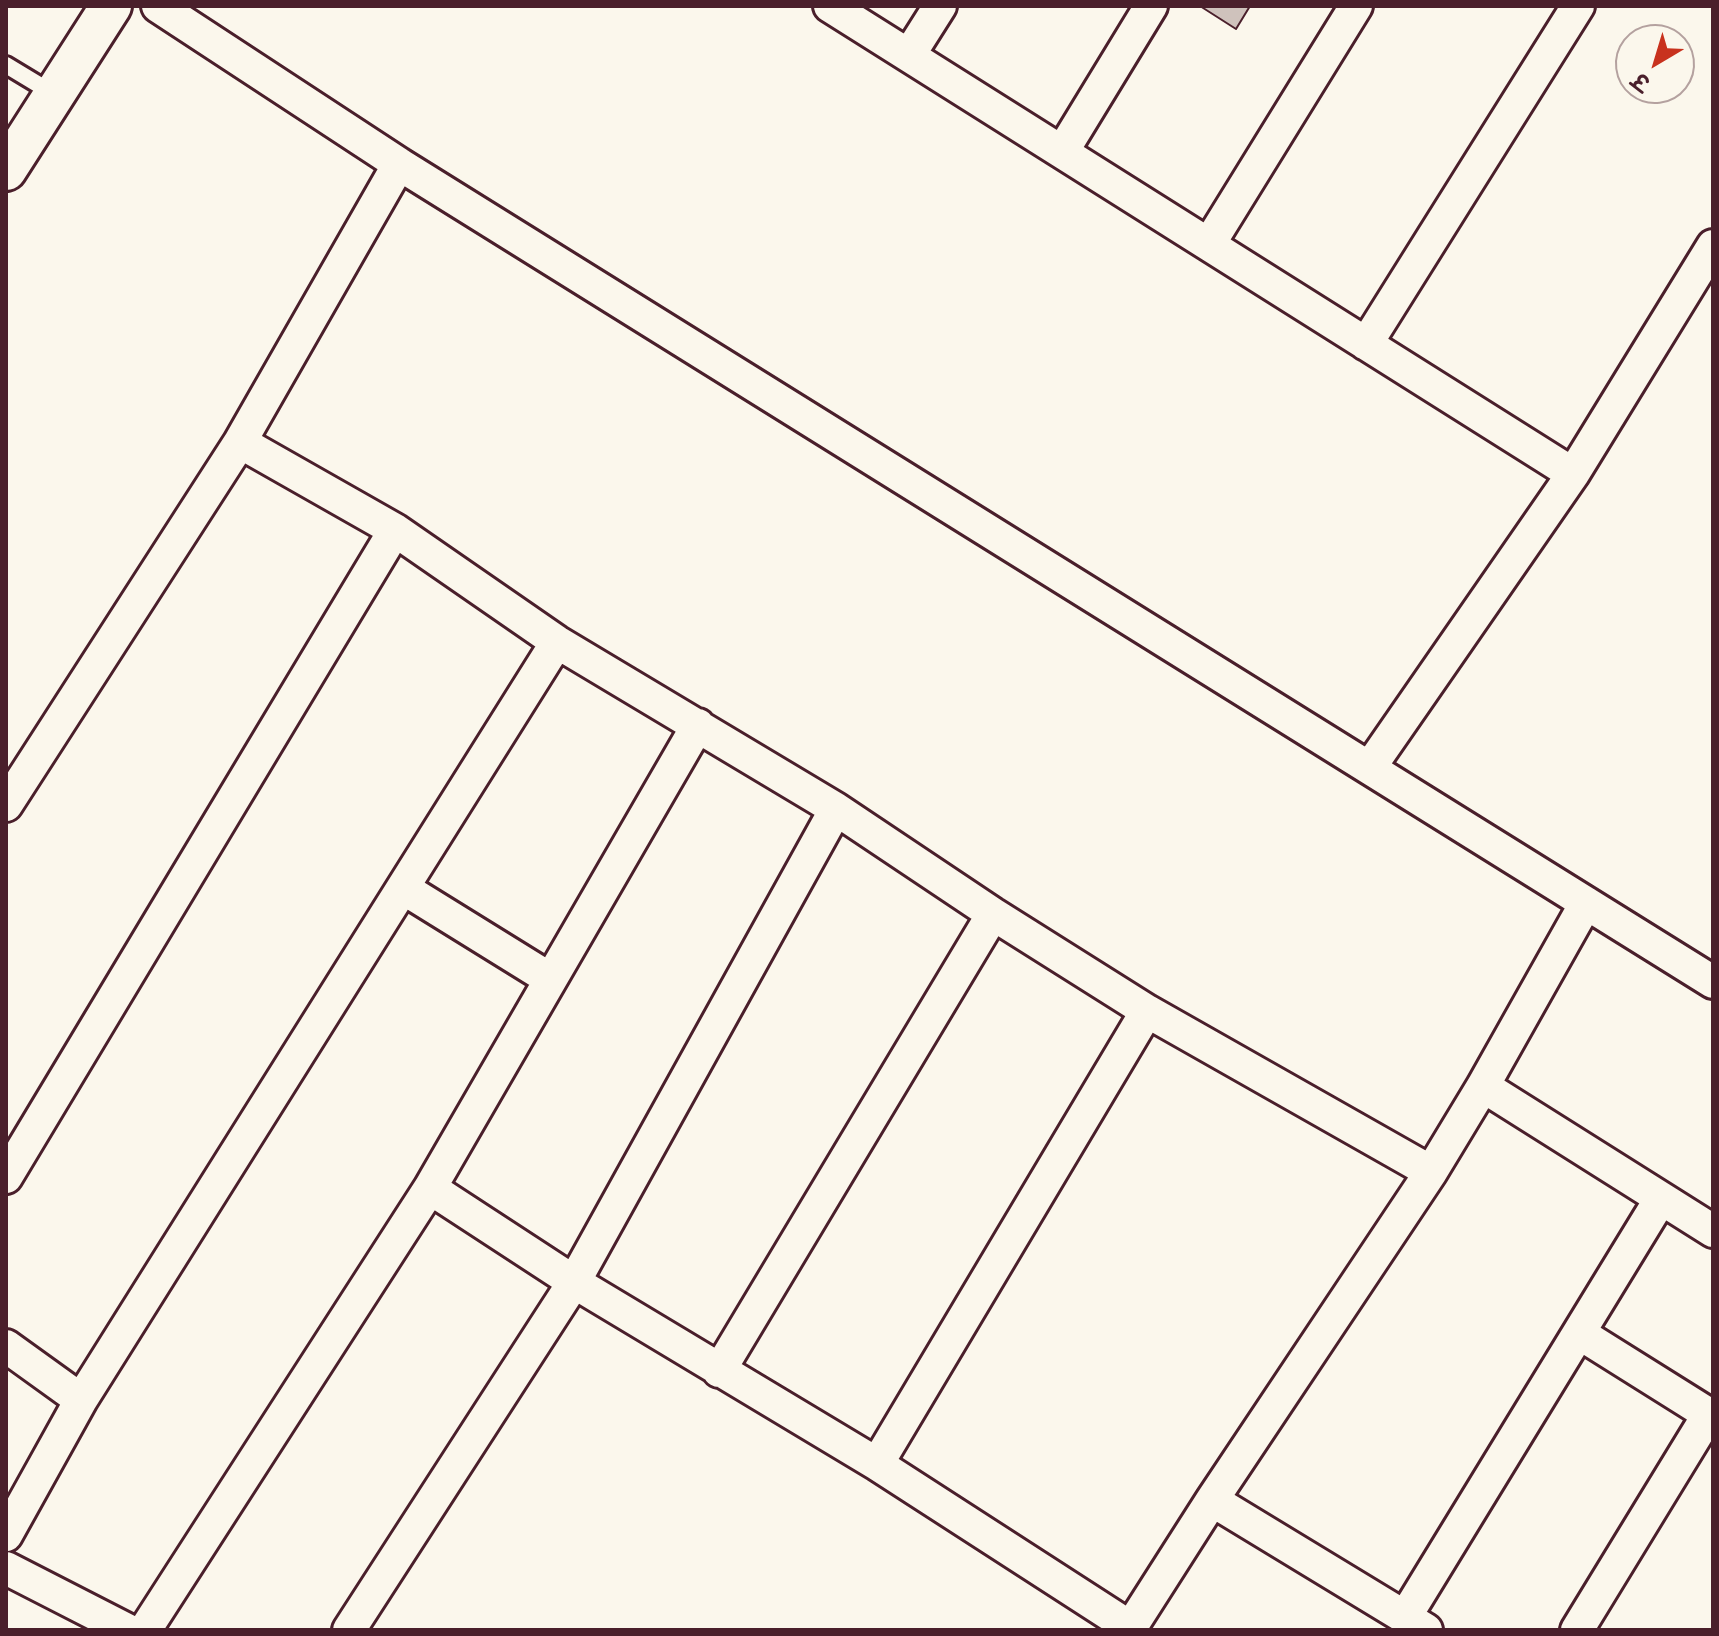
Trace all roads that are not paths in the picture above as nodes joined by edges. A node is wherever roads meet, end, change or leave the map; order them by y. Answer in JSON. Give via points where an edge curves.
{"nodes":[{"id":1,"x":111,"y":6,"type":"edge"},
{"id":2,"x":158,"y":6,"type":"edge"},
{"id":3,"x":830,"y":6,"type":"edge"},
{"id":4,"x":940,"y":6,"type":"edge"},
{"id":5,"x":1151,"y":6,"type":"edge"},
{"id":6,"x":1356,"y":6,"type":"edge"},
{"id":7,"x":1578,"y":6,"type":"edge"},
{"id":8,"x":909,"y":55,"type":"junction"},
{"id":9,"x":6,"y":65,"type":"edge"},
{"id":10,"x":54,"y":94,"type":"junction"},
{"id":11,"x":1062,"y":152,"type":"junction"},
{"id":12,"x":399,"y":164,"type":"junction"},
{"id":13,"x":6,"y":170,"type":"edge"},
{"id":14,"x":1209,"y":244,"type":"junction"},
{"id":15,"x":1713,"y":246,"type":"edge"},
{"id":16,"x":1366,"y":344,"type":"junction"},
{"id":17,"x":240,"y":442,"type":"junction"},
{"id":18,"x":1573,"y":474,"type":"junction"},
{"id":19,"x":395,"y":530,"type":"junction"},
{"id":20,"x":557,"y":642,"type":"junction"},
{"id":21,"x":698,"y":725,"type":"junction"},
{"id":22,"x":1370,"y":767,"type":"junction"},
{"id":23,"x":11,"y":786,"type":"edge"},
{"id":24,"x":836,"y":809,"type":"junction"},
{"id":25,"x":403,"y":888,"type":"junction"},
{"id":26,"x":1586,"y":903,"type":"junction"},
{"id":27,"x":993,"y":914,"type":"junction"},
{"id":28,"x":550,"y":979,"type":"junction"},
{"id":29,"x":1713,"y":982,"type":"edge"},
{"id":30,"x":1147,"y":1011,"type":"junction"},
{"id":31,"x":1483,"y":1086,"type":"junction"},
{"id":32,"x":1431,"y":1172,"type":"junction"},
{"id":33,"x":6,"y":1177,"type":"edge"},
{"id":34,"x":430,"y":1188,"type":"junction"},
{"id":35,"x":1660,"y":1200,"type":"junction"},
{"id":36,"x":1713,"y":1231,"type":"edge"},
{"id":37,"x":574,"y":1282,"type":"junction"},
{"id":38,"x":1579,"y":1333,"type":"junction"},
{"id":39,"x":6,"y":1346,"type":"edge"},
{"id":40,"x":719,"y":1371,"type":"junction"},
{"id":41,"x":81,"y":1400,"type":"junction"},
{"id":42,"x":1711,"y":1415,"type":"edge"},
{"id":43,"x":877,"y":1464,"type":"junction"},
{"id":44,"x":1212,"y":1500,"type":"junction"},
{"id":45,"x":6,"y":1535,"type":"edge"},
{"id":46,"x":6,"y":1568,"type":"edge"},
{"id":47,"x":1415,"y":1624,"type":"edge"},
{"id":48,"x":1130,"y":1629,"type":"edge"},
{"id":49,"x":127,"y":1630,"type":"edge"},
{"id":50,"x":145,"y":1630,"type":"edge"},
{"id":51,"x":349,"y":1630,"type":"edge"},
{"id":52,"x":1577,"y":1630,"type":"edge"}],
"edges":[{"from":1,"to":10,"type":"street"},
{"from":2,"to":12,"type":"street"},
{"from":3,"to":8,"type":"street"},
{"from":4,"to":8,"type":"street"},
{"from":5,"to":11,"type":"street"},
{"from":6,"to":14,"type":"street"},
{"from":7,"to":16,"type":"street"},
{"from":8,"to":11,"type":"street"},
{"from":9,"to":10,"type":"lane"},
{"from":10,"to":13,"type":"street"},
{"from":11,"to":14,"type":"street"},
{"from":12,"to":17,"type":"street"},
{"from":12,"to":22,"type":"street"},
{"from":14,"to":16,"type":"street"},
{"from":15,"to":18,"type":"street"},
{"from":16,"to":18,"type":"street"},
{"from":17,"to":19,"type":"street"},
{"from":17,"to":23,"type":"street"},
{"from":18,"to":22,"type":"street"},
{"from":19,"to":20,"type":"street"},
{"from":19,"to":33,"type":"street"},
{"from":20,"to":21,"type":"street"},
{"from":20,"to":25,"type":"street"},
{"from":21,"to":24,"type":"street"},
{"from":21,"to":28,"type":"street"},
{"from":22,"to":26,"type":"street"},
{"from":24,"to":27,"type":"street"},
{"from":24,"to":37,"type":"street"},
{"from":25,"to":28,"type":"street"},
{"from":25,"to":41,"type":"street"},
{"from":26,"to":29,"type":"street"},
{"from":26,"to":31,"type":"street"},
{"from":27,"to":30,"type":"street"},
{"from":27,"to":40,"type":"street"},
{"from":28,"to":34,"type":"street"},
{"from":30,"to":32,"type":"street"},
{"from":30,"to":43,"type":"street"},
{"from":31,"to":32,"type":"street"},
{"from":31,"to":35,"type":"street"},
{"from":32,"to":44,"type":"street"},
{"from":34,"to":37,"type":"street"},
{"from":34,"to":50,"type":"street"},
{"from":35,"to":36,"type":"street"},
{"from":35,"to":38,"type":"street"},
{"from":37,"to":40,"type":"street"},
{"from":37,"to":51,"type":"street"},
{"from":38,"to":42,"type":"street"},
{"from":38,"to":47,"type":"street"},
{"from":39,"to":41,"type":"street"},
{"from":40,"to":43,"type":"street"},
{"from":41,"to":45,"type":"street"},
{"from":42,"to":52,"type":"street"},
{"from":43,"to":48,"type":"street"},
{"from":44,"to":47,"type":"street"},
{"from":44,"to":48,"type":"street"},
{"from":46,"to":49,"type":"street"}]}
